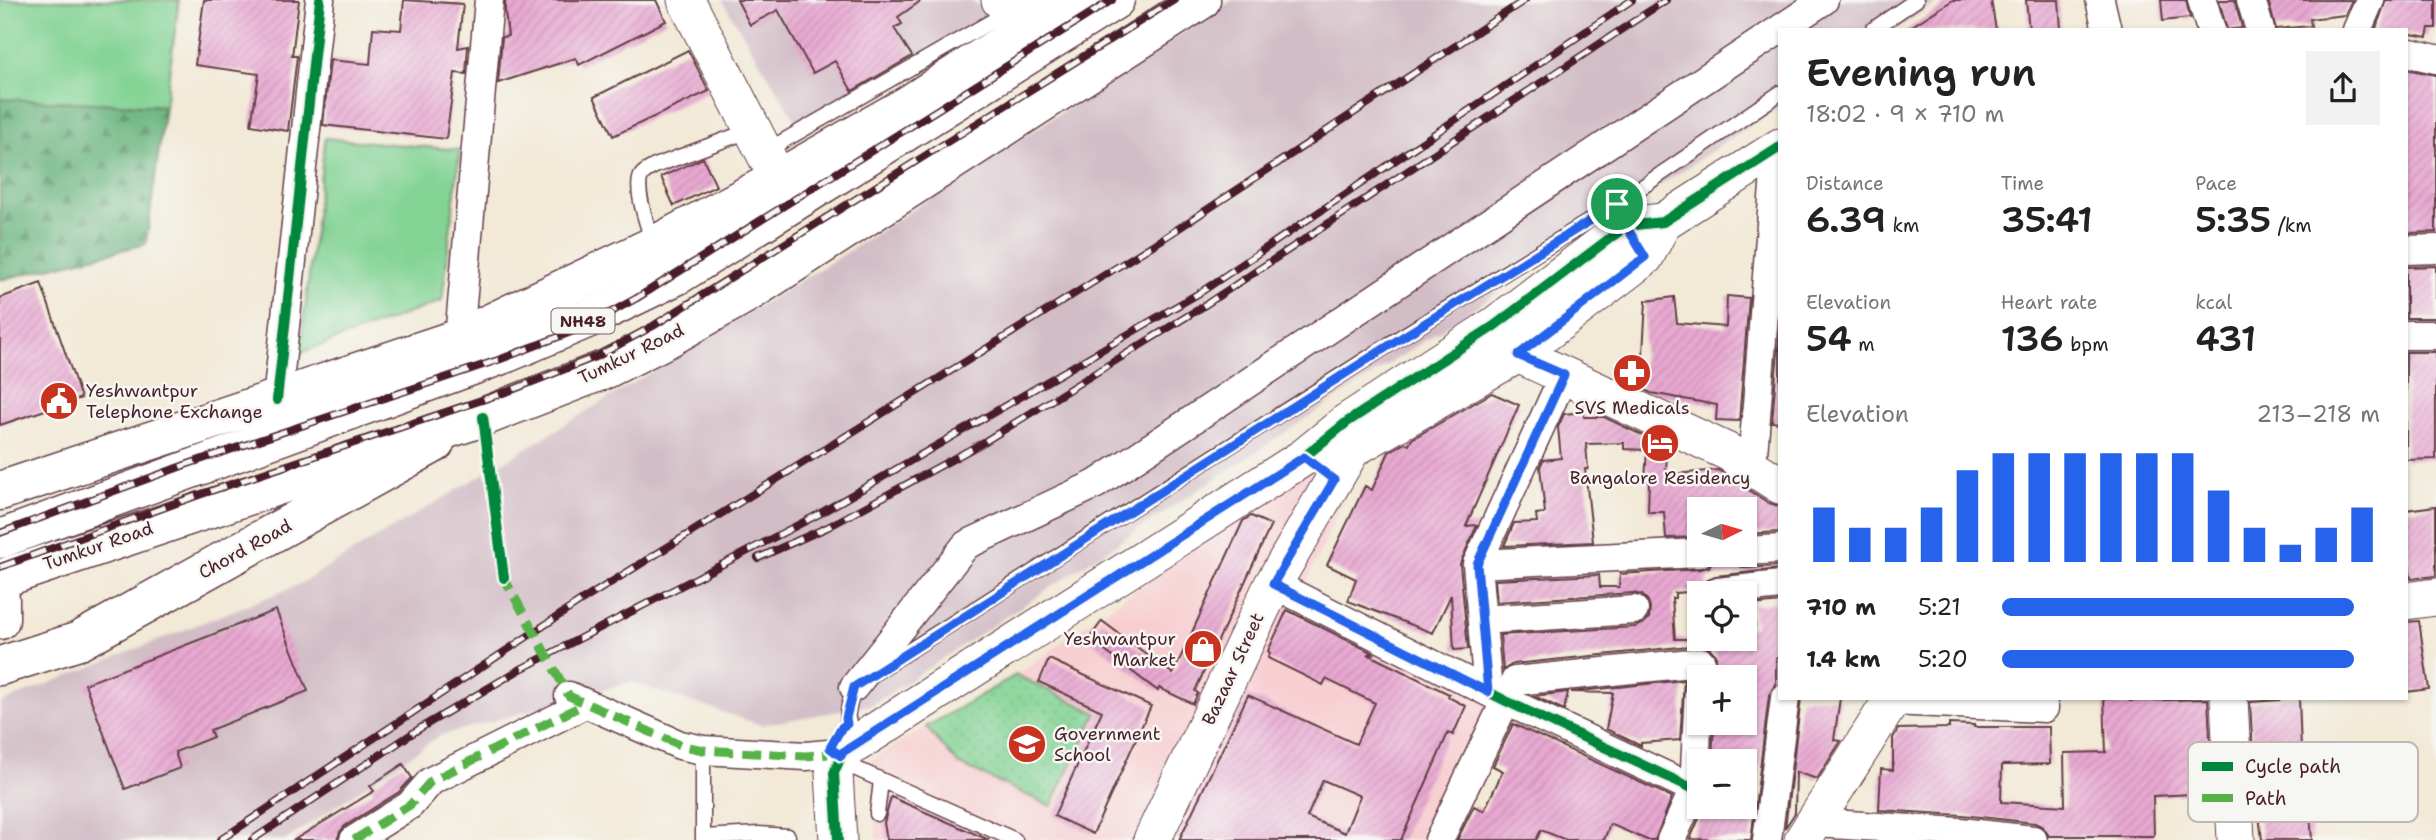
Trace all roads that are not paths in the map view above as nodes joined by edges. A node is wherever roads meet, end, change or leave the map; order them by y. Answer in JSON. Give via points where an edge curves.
{"nodes":[{"id":1,"x":320,"y":0,"type":"edge"},
{"id":2,"x":489,"y":0,"type":"edge"},
{"id":3,"x":686,"y":0,"type":"edge"},
{"id":4,"x":1115,"y":0,"type":"edge"},
{"id":5,"x":1201,"y":0,"type":"edge"},
{"id":6,"x":1824,"y":0,"type":"edge"},
{"id":7,"x":1916,"y":0,"type":"edge"},
{"id":8,"x":2100,"y":0,"type":"edge"},
{"id":9,"x":2202,"y":0,"type":"edge"},
{"id":10,"x":2251,"y":0,"type":"edge"},
{"id":11,"x":1034,"y":6,"type":"edge"},
{"id":12,"x":1782,"y":28,"type":"edge"},
{"id":13,"x":1875,"y":28,"type":"edge"},
{"id":14,"x":2107,"y":28,"type":"edge"},
{"id":15,"x":2210,"y":28,"type":"edge"},
{"id":16,"x":2259,"y":28,"type":"edge"},
{"id":17,"x":1778,"y":31,"type":"edge"},
{"id":18,"x":2408,"y":52,"type":"edge"},
{"id":19,"x":2436,"y":59,"type":"edge"},
{"id":20,"x":1778,"y":95,"type":"edge"},
{"id":21,"x":1778,"y":148,"type":"edge"},
{"id":22,"x":772,"y":166,"type":"junction"},
{"id":23,"x":1637,"y":232,"type":"junction"},
{"id":24,"x":653,"y":246,"type":"junction"},
{"id":25,"x":2436,"y":249,"type":"edge"},
{"id":26,"x":2408,"y":250,"type":"edge"},
{"id":27,"x":1493,"y":326,"type":"junction"},
{"id":28,"x":2408,"y":335,"type":"edge"},
{"id":29,"x":2436,"y":335,"type":"edge"},
{"id":30,"x":459,"y":338,"type":"junction"},
{"id":31,"x":1518,"y":355,"type":"junction"},
{"id":32,"x":420,"y":368,"type":"junction"},
{"id":33,"x":1564,"y":375,"type":"junction"},
{"id":34,"x":277,"y":400,"type":"junction"},
{"id":35,"x":483,"y":417,"type":"junction"},
{"id":36,"x":1316,"y":471,"type":"junction"},
{"id":37,"x":1766,"y":476,"type":"edge"},
{"id":38,"x":0,"y":491,"type":"edge"},
{"id":39,"x":0,"y":538,"type":"edge"},
{"id":40,"x":1778,"y":549,"type":"edge"},
{"id":41,"x":1757,"y":550,"type":"edge"},
{"id":42,"x":1687,"y":554,"type":"edge"},
{"id":43,"x":1477,"y":564,"type":"junction"},
{"id":44,"x":0,"y":579,"type":"edge"},
{"id":45,"x":1778,"y":585,"type":"edge"},
{"id":46,"x":1281,"y":588,"type":"junction"},
{"id":47,"x":1757,"y":588,"type":"edge"},
{"id":48,"x":2436,"y":597,"type":"edge"},
{"id":49,"x":0,"y":598,"type":"edge"},
{"id":50,"x":2408,"y":601,"type":"edge"},
{"id":51,"x":1634,"y":610,"type":"dead end"},
{"id":52,"x":0,"y":620,"type":"edge"},
{"id":53,"x":1482,"y":620,"type":"junction"},
{"id":54,"x":1701,"y":665,"type":"edge"},
{"id":55,"x":0,"y":666,"type":"edge"},
{"id":56,"x":854,"y":687,"type":"junction"},
{"id":57,"x":1497,"y":697,"type":"junction"},
{"id":58,"x":1785,"y":700,"type":"edge"},
{"id":59,"x":1892,"y":700,"type":"edge"},
{"id":60,"x":2229,"y":700,"type":"edge"},
{"id":61,"x":2044,"y":708,"type":"dead end"},
{"id":62,"x":2231,"y":742,"type":"edge"},
{"id":63,"x":703,"y":750,"type":"junction"},
{"id":64,"x":850,"y":753,"type":"junction"},
{"id":65,"x":1687,"y":786,"type":"edge"},
{"id":66,"x":1687,"y":803,"type":"edge"},
{"id":67,"x":2235,"y":822,"type":"edge"},
{"id":68,"x":865,"y":827,"type":"edge"},
{"id":69,"x":1809,"y":831,"type":"edge"},
{"id":70,"x":788,"y":836,"type":"dead end"},
{"id":71,"x":1959,"y":836,"type":"edge"},
{"id":72,"x":703,"y":839,"type":"edge"},
{"id":73,"x":354,"y":840,"type":"edge"},
{"id":74,"x":825,"y":840,"type":"edge"},
{"id":75,"x":838,"y":840,"type":"edge"},
{"id":76,"x":1015,"y":840,"type":"edge"},
{"id":77,"x":1135,"y":840,"type":"edge"},
{"id":78,"x":1152,"y":840,"type":"edge"},
{"id":79,"x":1172,"y":840,"type":"edge"},
{"id":80,"x":1439,"y":840,"type":"edge"},
{"id":81,"x":1671,"y":840,"type":"edge"},
{"id":82,"x":1767,"y":840,"type":"edge"},
{"id":83,"x":2034,"y":840,"type":"edge"},
{"id":84,"x":2236,"y":840,"type":"edge"}],
"edges":[{"from":1,"to":34,"type":"street"},
{"from":2,"to":30,"type":"street"},
{"from":3,"to":22,"type":"street"},
{"from":4,"to":22,"type":"main road","number":"NH48"},
{"from":5,"to":35,"type":"main road","name":"Tumkur Road","via":[[749,292],[606,369]]},
{"from":6,"to":12,"type":"street"},
{"from":7,"to":13,"type":"lane"},
{"from":8,"to":14,"type":"street"},
{"from":9,"to":15,"type":"street"},
{"from":10,"to":16,"type":"street"},
{"from":11,"to":22,"type":"main road"},
{"from":17,"to":56,"type":"street","via":[[1096,484],[966,545]]},
{"from":18,"to":19,"type":"street"},
{"from":20,"to":23,"type":"lane"},
{"from":21,"to":23,"type":"street"},
{"from":21,"to":37,"type":"street"},
{"from":22,"to":24,"type":"main road"},
{"from":22,"to":24,"type":"lane","via":[[655,166],[645,172],[639,190]]},
{"from":22,"to":32,"type":"main road","number":"NH48","via":[[678,275],[518,348]]},
{"from":23,"to":27,"type":"street"},
{"from":23,"to":31,"type":"street","name":"Bazaar Street"},
{"from":23,"to":56,"type":"lane","via":[[1401,338]]},
{"from":24,"to":30,"type":"main road"},
{"from":25,"to":26,"type":"street"},
{"from":27,"to":31,"type":"street"},
{"from":27,"to":36,"type":"street","via":[[1347,422]]},
{"from":28,"to":29,"type":"street"},
{"from":30,"to":32,"type":"main road"},
{"from":31,"to":33,"type":"street"},
{"from":31,"to":36,"type":"street","name":"Bazaar Street"},
{"from":32,"to":34,"type":"main road"},
{"from":32,"to":39,"type":"main road","number":"NH48"},
{"from":33,"to":37,"type":"street","via":[[1728,452]]},
{"from":33,"to":43,"type":"street"},
{"from":34,"to":38,"type":"main road"},
{"from":35,"to":44,"type":"main road","name":"Tumkur Road"},
{"from":35,"to":55,"type":"main road","name":"Chord Road","via":[[79,641]]},
{"from":36,"to":46,"type":"street","name":"Bazaar Street"},
{"from":36,"to":64,"type":"street"},
{"from":36,"to":77,"type":"street","via":[[1223,650]]},
{"from":40,"to":41,"type":"street"},
{"from":42,"to":43,"type":"street"},
{"from":43,"to":53,"type":"street"},
{"from":45,"to":47,"type":"street"},
{"from":46,"to":57,"type":"street"},
{"from":46,"to":78,"type":"street","name":"Bazaar Street"},
{"from":46,"to":79,"type":"street"},
{"from":48,"to":50,"type":"street"},
{"from":49,"to":52,"type":"main road"},
{"from":51,"to":53,"type":"street"},
{"from":53,"to":57,"type":"street"},
{"from":54,"to":57,"type":"street","via":[[1515,681]]},
{"from":56,"to":64,"type":"lane","via":[[846,718]]},
{"from":57,"to":65,"type":"street"},
{"from":57,"to":80,"type":"street"},
{"from":58,"to":82,"type":"street"},
{"from":59,"to":61,"type":"street"},
{"from":59,"to":69,"type":"street"},
{"from":60,"to":62,"type":"street"},
{"from":63,"to":64,"type":"street","via":[[806,756]]},
{"from":63,"to":72,"type":"lane"},
{"from":63,"to":73,"type":"street","via":[[680,745],[577,700],[431,781],[410,805]]},
{"from":64,"to":68,"type":"street","via":[[848,784]]},
{"from":64,"to":74,"type":"street","via":[[820,788]]},
{"from":64,"to":75,"type":"street","via":[[834,773]]},
{"from":64,"to":76,"type":"lane"},
{"from":66,"to":81,"type":"street"},
{"from":67,"to":84,"type":"street"},
{"from":69,"to":71,"type":"street"},
{"from":70,"to":72,"type":"lane"},
{"from":71,"to":83,"type":"street"}]}
